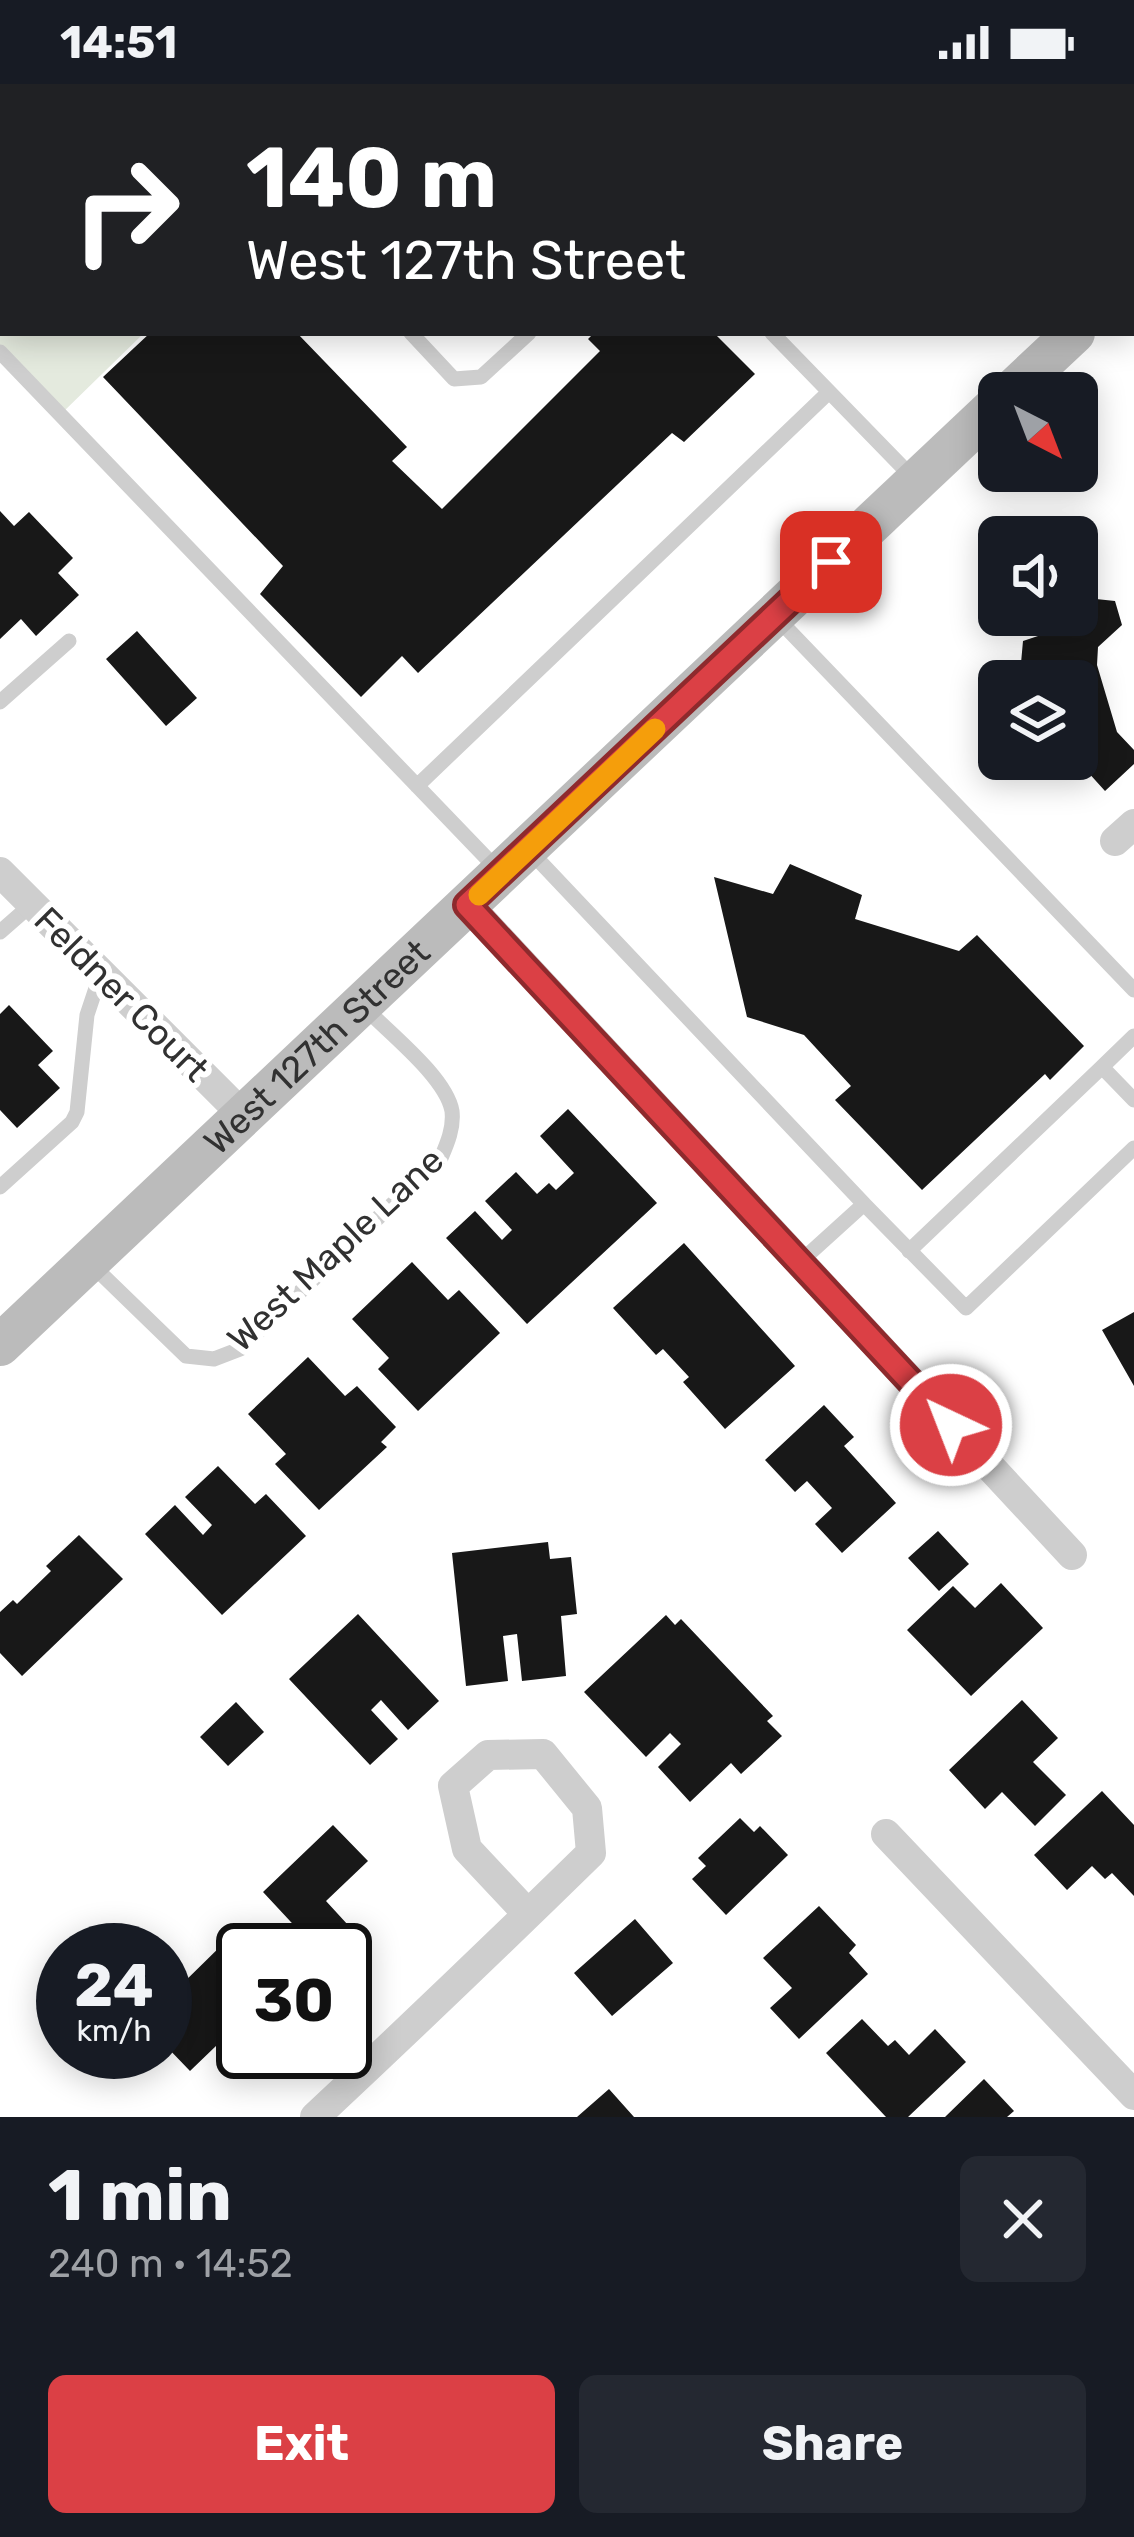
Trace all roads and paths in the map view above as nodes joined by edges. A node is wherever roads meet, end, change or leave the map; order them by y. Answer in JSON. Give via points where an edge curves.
{"nodes":[{"id":1,"x":414,"y":336,"type":"edge"},
{"id":2,"x":527,"y":336,"type":"edge"},
{"id":3,"x":775,"y":336,"type":"edge"},
{"id":4,"x":1071,"y":336,"type":"edge"},
{"id":5,"x":0,"y":352,"type":"edge"},
{"id":6,"x":1032,"y":372,"type":"edge"},
{"id":7,"x":829,"y":392,"type":"junction"},
{"id":8,"x":978,"y":424,"type":"edge"},
{"id":9,"x":916,"y":482,"type":"junction"},
{"id":10,"x":774,"y":616,"type":"junction"},
{"id":11,"x":69,"y":641,"type":"dead end"},
{"id":12,"x":0,"y":702,"type":"edge"},
{"id":13,"x":417,"y":786,"type":"junction"},
{"id":14,"x":514,"y":861,"type":"junction"},
{"id":15,"x":0,"y":872,"type":"edge"},
{"id":16,"x":32,"y":904,"type":"junction"},
{"id":17,"x":467,"y":905,"type":"junction"},
{"id":18,"x":0,"y":932,"type":"edge"},
{"id":19,"x":101,"y":974,"type":"junction"},
{"id":20,"x":1134,"y":990,"type":"edge"},
{"id":21,"x":362,"y":1005,"type":"junction"},
{"id":22,"x":1134,"y":1036,"type":"edge"},
{"id":23,"x":1102,"y":1067,"type":"junction"},
{"id":24,"x":1134,"y":1100,"type":"edge"},
{"id":25,"x":244,"y":1116,"type":"junction"},
{"id":26,"x":1134,"y":1148,"type":"edge"},
{"id":27,"x":0,"y":1187,"type":"edge"},
{"id":28,"x":864,"y":1204,"type":"junction"},
{"id":29,"x":909,"y":1251,"type":"junction"},
{"id":30,"x":89,"y":1261,"type":"junction"},
{"id":31,"x":800,"y":1262,"type":"junction"},
{"id":32,"x":0,"y":1346,"type":"edge"},
{"id":33,"x":1072,"y":1555,"type":"dead end"},
{"id":34,"x":886,"y":1834,"type":"dead end"},
{"id":35,"x":528,"y":1914,"type":"junction"},
{"id":36,"x":1134,"y":2095,"type":"edge"},
{"id":37,"x":315,"y":2117,"type":"edge"}],
"edges":[{"from":1,"to":2,"type":"lane","via":[[454,379],[481,377]]},
{"from":3,"to":7,"type":"lane"},
{"from":4,"to":6,"type":"main road"},
{"from":5,"to":13,"type":"lane"},
{"from":7,"to":9,"type":"lane"},
{"from":7,"to":13,"type":"lane"},
{"from":8,"to":9,"type":"main road","name":"West 127th Street"},
{"from":9,"to":10,"type":"main road","name":"West 127th Street"},
{"from":10,"to":14,"type":"main road","name":"West 127th Street"},
{"from":10,"to":20,"type":"lane"},
{"from":11,"to":12,"type":"lane"},
{"from":13,"to":14,"type":"lane"},
{"from":14,"to":17,"type":"main road","name":"West 127th Street"},
{"from":14,"to":28,"type":"lane"},
{"from":15,"to":16,"type":"street","name":"Feldner Court"},
{"from":16,"to":18,"type":"lane"},
{"from":16,"to":19,"type":"street","name":"Feldner Court"},
{"from":17,"to":21,"type":"main road","name":"West 127th Street"},
{"from":17,"to":31,"type":"street"},
{"from":19,"to":25,"type":"street","name":"Feldner Court"},
{"from":19,"to":27,"type":"lane","via":[[86,1015],[77,1112]]},
{"from":21,"to":25,"type":"main road","name":"West 127th Street"},
{"from":21,"to":30,"type":"lane","name":"West Maple Lane","via":[[438,1082],[452,1110],[450,1137],[441,1159],[240,1349],[214,1359],[186,1356]]},
{"from":22,"to":23,"type":"lane"},
{"from":23,"to":24,"type":"lane"},
{"from":23,"to":29,"type":"lane"},
{"from":25,"to":30,"type":"main road","name":"West 127th Street"},
{"from":26,"to":29,"type":"lane","via":[[966,1308]]},
{"from":28,"to":29,"type":"lane"},
{"from":28,"to":31,"type":"lane"},
{"from":30,"to":32,"type":"main road","name":"West 127th Street"},
{"from":31,"to":33,"type":"street"},
{"from":34,"to":36,"type":"street"},
{"from":35,"to":35,"type":"street","via":[[591,1853],[587,1808],[543,1754],[488,1755],[453,1786],[467,1849]]},
{"from":35,"to":37,"type":"street"}]}
